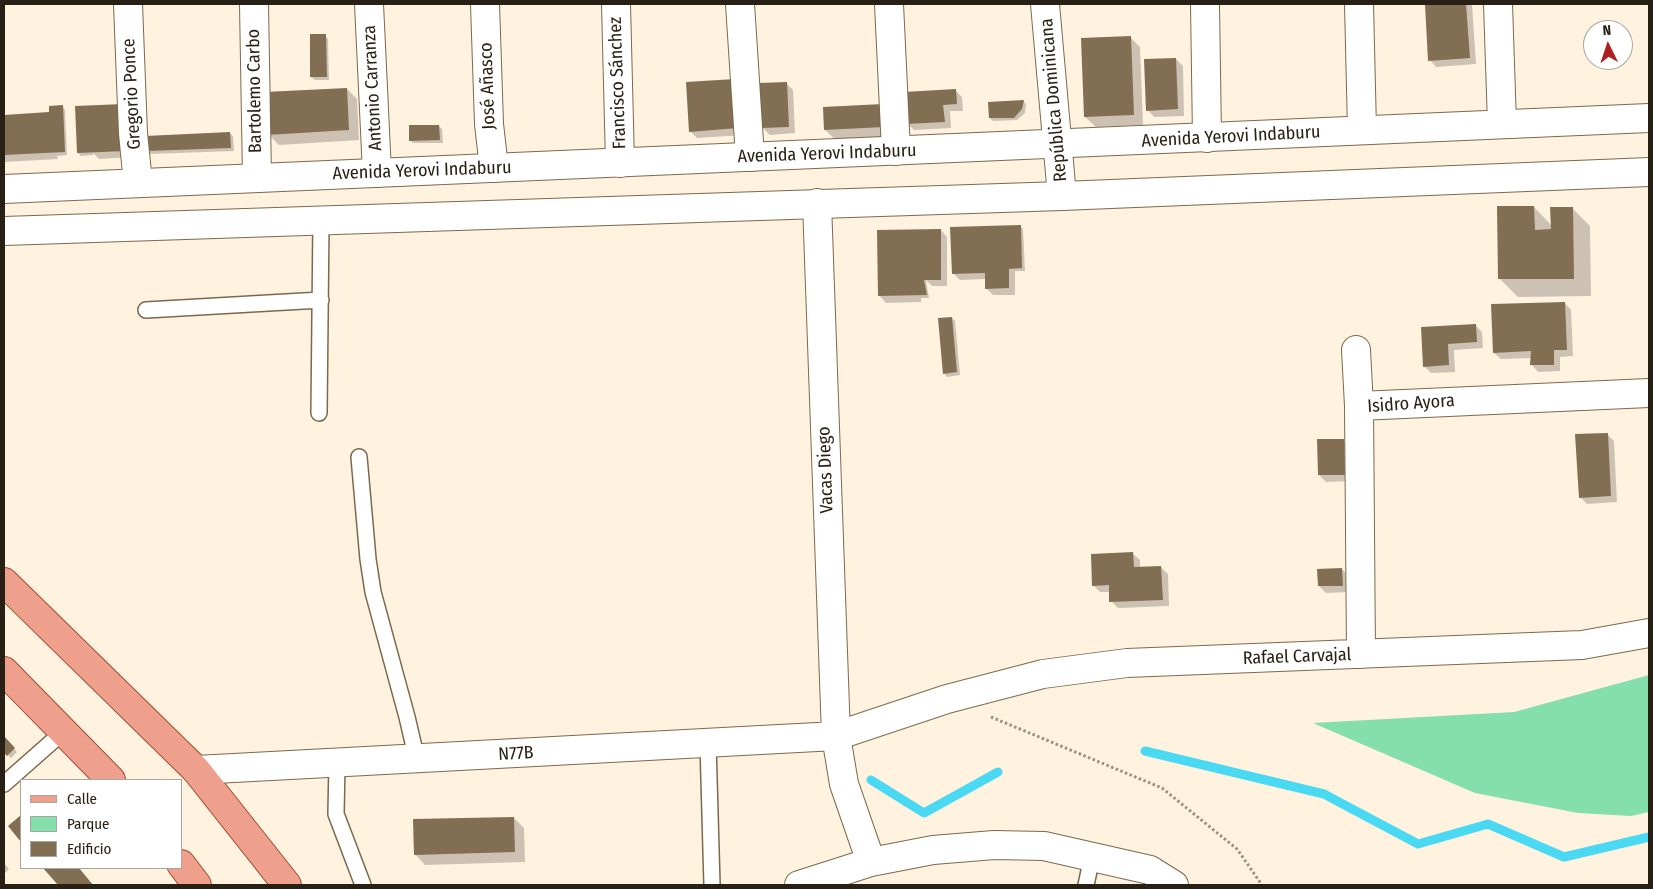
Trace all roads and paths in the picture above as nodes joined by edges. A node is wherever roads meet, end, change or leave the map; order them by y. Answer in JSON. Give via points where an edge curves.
{"nodes":[{"id":1,"x":128,"y":4,"type":"edge"},
{"id":2,"x":254,"y":4,"type":"edge"},
{"id":3,"x":368,"y":4,"type":"edge"},
{"id":4,"x":485,"y":4,"type":"edge"},
{"id":5,"x":616,"y":4,"type":"edge"},
{"id":6,"x":740,"y":4,"type":"edge"},
{"id":7,"x":889,"y":4,"type":"edge"},
{"id":8,"x":1045,"y":4,"type":"edge"},
{"id":9,"x":1205,"y":4,"type":"edge"},
{"id":10,"x":1359,"y":4,"type":"edge"},
{"id":11,"x":1498,"y":4,"type":"edge"},
{"id":12,"x":1649,"y":118,"type":"edge"},
{"id":13,"x":1502,"y":124,"type":"junction"},
{"id":14,"x":1362,"y":130,"type":"junction"},
{"id":15,"x":1208,"y":138,"type":"junction"},
{"id":16,"x":1059,"y":144,"type":"junction"},
{"id":17,"x":896,"y":151,"type":"junction"},
{"id":18,"x":750,"y":157,"type":"junction"},
{"id":19,"x":620,"y":163,"type":"junction"},
{"id":20,"x":494,"y":168,"type":"junction"},
{"id":21,"x":1649,"y":172,"type":"edge"},
{"id":22,"x":377,"y":173,"type":"junction"},
{"id":23,"x":256,"y":178,"type":"junction"},
{"id":24,"x":138,"y":183,"type":"junction"},
{"id":25,"x":4,"y":189,"type":"edge"},
{"id":26,"x":1062,"y":196,"type":"junction"},
{"id":27,"x":817,"y":203,"type":"junction"},
{"id":28,"x":321,"y":221,"type":"junction"},
{"id":29,"x":4,"y":231,"type":"edge"},
{"id":30,"x":321,"y":300,"type":"junction"},
{"id":31,"x":146,"y":310,"type":"dead end"},
{"id":32,"x":1356,"y":350,"type":"dead end"},
{"id":33,"x":1649,"y":393,"type":"edge"},
{"id":34,"x":1359,"y":406,"type":"junction"},
{"id":35,"x":319,"y":413,"type":"dead end"},
{"id":36,"x":360,"y":457,"type":"dead end"},
{"id":37,"x":4,"y":582,"type":"edge"},
{"id":38,"x":1649,"y":633,"type":"edge"},
{"id":39,"x":1361,"y":654,"type":"junction"},
{"id":40,"x":4,"y":671,"type":"edge"},
{"id":41,"x":947,"y":698,"type":"junction"},
{"id":42,"x":63,"y":732,"type":"junction"},
{"id":43,"x":836,"y":736,"type":"junction"},
{"id":44,"x":708,"y":743,"type":"junction"},
{"id":45,"x":417,"y":760,"type":"junction"},
{"id":46,"x":337,"y":763,"type":"junction"},
{"id":47,"x":196,"y":770,"type":"junction"},
{"id":48,"x":110,"y":779,"type":"edge"},
{"id":49,"x":4,"y":784,"type":"edge"},
{"id":50,"x":1092,"y":857,"type":"junction"},
{"id":51,"x":871,"y":862,"type":"junction"},
{"id":52,"x":182,"y":865,"type":"edge"},
{"id":53,"x":197,"y":885,"type":"edge"},
{"id":54,"x":287,"y":885,"type":"edge"},
{"id":55,"x":363,"y":885,"type":"edge"},
{"id":56,"x":712,"y":885,"type":"edge"},
{"id":57,"x":799,"y":885,"type":"edge"},
{"id":58,"x":1086,"y":885,"type":"edge"},
{"id":59,"x":1174,"y":885,"type":"edge"},
{"id":60,"x":1262,"y":885,"type":"edge"}],
"edges":[{"from":1,"to":24,"type":"street","name":"Gregorio Ponce","via":[[132,133]]},
{"from":2,"to":23,"type":"street","name":"Bartolemo Carbo"},
{"from":3,"to":22,"type":"street","name":"Antonio Carranza"},
{"from":4,"to":20,"type":"street","name":"José Añasco","via":[[489,124]]},
{"from":5,"to":19,"type":"street","name":"Francisco Sánchez"},
{"from":6,"to":18,"type":"street"},
{"from":7,"to":17,"type":"street"},
{"from":8,"to":16,"type":"street","name":"República Dominicana"},
{"from":9,"to":15,"type":"street"},
{"from":10,"to":14,"type":"street"},
{"from":11,"to":13,"type":"street"},
{"from":12,"to":13,"type":"street","name":"Avenida Yerovi Indaburu"},
{"from":13,"to":14,"type":"street","name":"Avenida Yerovi Indaburu"},
{"from":14,"to":15,"type":"street","name":"Avenida Yerovi Indaburu"},
{"from":15,"to":16,"type":"street","name":"Avenida Yerovi Indaburu"},
{"from":16,"to":17,"type":"street","name":"Avenida Yerovi Indaburu"},
{"from":16,"to":26,"type":"street","name":"República Dominicana"},
{"from":17,"to":18,"type":"street","name":"Avenida Yerovi Indaburu"},
{"from":18,"to":19,"type":"street","name":"Avenida Yerovi Indaburu"},
{"from":19,"to":20,"type":"street","name":"Avenida Yerovi Indaburu"},
{"from":20,"to":22,"type":"street","name":"Avenida Yerovi Indaburu"},
{"from":21,"to":26,"type":"street"},
{"from":22,"to":23,"type":"street","name":"Avenida Yerovi Indaburu"},
{"from":23,"to":24,"type":"street","name":"Avenida Yerovi Indaburu"},
{"from":24,"to":25,"type":"street","name":"Avenida Yerovi Indaburu"},
{"from":26,"to":27,"type":"street"},
{"from":27,"to":28,"type":"street"},
{"from":27,"to":43,"type":"street","name":"Vacas Diego"},
{"from":28,"to":29,"type":"street"},
{"from":28,"to":30,"type":"lane"},
{"from":30,"to":31,"type":"lane"},
{"from":30,"to":35,"type":"lane"},
{"from":32,"to":34,"type":"street"},
{"from":33,"to":34,"type":"street","name":"Isidro Ayora"},
{"from":34,"to":39,"type":"street","name":"Isidro Ayora"},
{"from":36,"to":45,"type":"lane","via":[[373,592]]},
{"from":37,"to":47,"type":"main road"},
{"from":38,"to":39,"type":"street","name":"Rafael Carvajal","via":[[1582,645]]},
{"from":39,"to":41,"type":"street","name":"Rafael Carvajal","via":[[1128,663],[1043,674]]},
{"from":40,"to":42,"type":"main road"},
{"from":41,"to":43,"type":"street","name":"Rafael Carvajal"},
{"from":41,"to":60,"type":"path","via":[[1162,788],[1237,850]]},
{"from":42,"to":48,"type":"main road"},
{"from":42,"to":49,"type":"lane"},
{"from":43,"to":44,"type":"street","name":"N77B"},
{"from":43,"to":51,"type":"street","name":"Vacas Diego","via":[[844,784]]},
{"from":44,"to":45,"type":"street","name":"N77B"},
{"from":44,"to":56,"type":"lane"},
{"from":45,"to":46,"type":"street","name":"N77B"},
{"from":46,"to":47,"type":"street","name":"N77B"},
{"from":46,"to":55,"type":"lane","via":[[336,814]]},
{"from":47,"to":54,"type":"main road"},
{"from":50,"to":51,"type":"street","via":[[1044,846],[994,845],[932,850]]},
{"from":50,"to":58,"type":"lane"},
{"from":50,"to":59,"type":"street","via":[[1150,870]]},
{"from":51,"to":57,"type":"street"},
{"from":52,"to":53,"type":"main road"}]}
